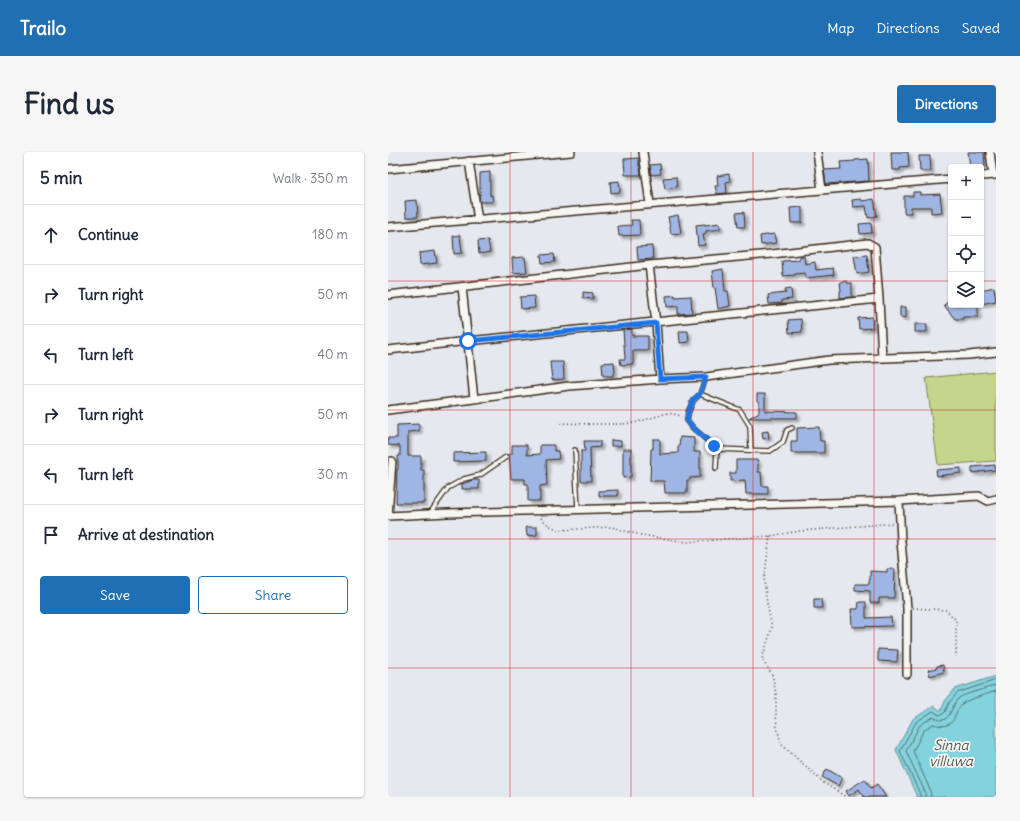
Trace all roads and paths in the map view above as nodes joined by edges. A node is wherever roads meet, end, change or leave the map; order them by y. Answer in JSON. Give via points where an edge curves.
{"nodes":[{"id":1,"x":571,"y":152,"type":"edge"},
{"id":2,"x":643,"y":152,"type":"edge"},
{"id":3,"x":817,"y":152,"type":"edge"},
{"id":4,"x":990,"y":152,"type":"edge"},
{"id":5,"x":469,"y":161,"type":"junction"},
{"id":6,"x":388,"y":169,"type":"edge"},
{"id":7,"x":994,"y":175,"type":"edge"},
{"id":8,"x":984,"y":176,"type":"edge"},
{"id":9,"x":948,"y":179,"type":"edge"},
{"id":10,"x":822,"y":190,"type":"junction"},
{"id":11,"x":650,"y":204,"type":"junction"},
{"id":12,"x":478,"y":220,"type":"junction"},
{"id":13,"x":388,"y":227,"type":"edge"},
{"id":14,"x":649,"y":265,"type":"junction"},
{"id":15,"x":462,"y":287,"type":"junction"},
{"id":16,"x":388,"y":296,"type":"edge"},
{"id":17,"x":879,"y":299,"type":"junction"},
{"id":18,"x":656,"y":323,"type":"junction"},
{"id":19,"x":468,"y":341,"type":"junction"},
{"id":20,"x":388,"y":350,"type":"edge"},
{"id":21,"x":996,"y":352,"type":"edge"},
{"id":22,"x":882,"y":358,"type":"junction"},
{"id":23,"x":706,"y":377,"type":"junction"},
{"id":24,"x":660,"y":379,"type":"junction"},
{"id":25,"x":700,"y":394,"type":"junction"},
{"id":26,"x":474,"y":399,"type":"junction"},
{"id":27,"x":388,"y":410,"type":"edge"},
{"id":28,"x":687,"y":420,"type":"junction"},
{"id":29,"x":560,"y":422,"type":"dead end"},
{"id":30,"x":792,"y":428,"type":"dead end"},
{"id":31,"x":717,"y":449,"type":"junction"},
{"id":32,"x":575,"y":450,"type":"dead end"},
{"id":33,"x":751,"y":450,"type":"junction"},
{"id":34,"x":506,"y":457,"type":"dead end"},
{"id":35,"x":392,"y":460,"type":"dead end"},
{"id":36,"x":716,"y":468,"type":"dead end"},
{"id":37,"x":996,"y":499,"type":"edge"},
{"id":38,"x":899,"y":501,"type":"junction"},
{"id":39,"x":578,"y":510,"type":"junction"},
{"id":40,"x":535,"y":511,"type":"junction"},
{"id":41,"x":430,"y":513,"type":"junction"},
{"id":42,"x":388,"y":516,"type":"edge"},
{"id":43,"x":900,"y":522,"type":"junction"},
{"id":44,"x":770,"y":536,"type":"junction"},
{"id":45,"x":907,"y":608,"type":"junction"},
{"id":46,"x":956,"y":657,"type":"dead end"},
{"id":47,"x":907,"y":674,"type":"dead end"},
{"id":48,"x":846,"y":797,"type":"edge"}],
"edges":[{"from":1,"to":5,"type":"street"},
{"from":2,"to":11,"type":"street"},
{"from":3,"to":10,"type":"street"},
{"from":4,"to":7,"type":"street"},
{"from":5,"to":6,"type":"street"},
{"from":5,"to":12,"type":"street"},
{"from":7,"to":8,"type":"street"},
{"from":9,"to":10,"type":"street"},
{"from":10,"to":11,"type":"street"},
{"from":11,"to":12,"type":"street"},
{"from":12,"to":13,"type":"street"},
{"from":14,"to":15,"type":"street"},
{"from":14,"to":17,"type":"street","via":[[868,243],[875,247]]},
{"from":14,"to":18,"type":"street"},
{"from":15,"to":16,"type":"street"},
{"from":15,"to":19,"type":"street"},
{"from":17,"to":18,"type":"street"},
{"from":17,"to":22,"type":"street"},
{"from":18,"to":19,"type":"street"},
{"from":18,"to":24,"type":"street"},
{"from":19,"to":20,"type":"street"},
{"from":19,"to":26,"type":"street"},
{"from":21,"to":22,"type":"street"},
{"from":22,"to":23,"type":"street","via":[[829,360]]},
{"from":23,"to":24,"type":"street"},
{"from":23,"to":25,"type":"lane"},
{"from":24,"to":26,"type":"street","via":[[569,386]]},
{"from":25,"to":28,"type":"lane","via":[[693,400]]},
{"from":25,"to":33,"type":"lane","via":[[740,410],[750,426]]},
{"from":26,"to":27,"type":"street"},
{"from":28,"to":29,"type":"path","via":[[668,413],[620,424]]},
{"from":28,"to":31,"type":"lane"},
{"from":30,"to":33,"type":"lane","via":[[787,430],[782,442],[770,451]]},
{"from":31,"to":33,"type":"lane"},
{"from":31,"to":36,"type":"lane"},
{"from":32,"to":39,"type":"lane"},
{"from":34,"to":41,"type":"lane","via":[[480,475],[464,479],[448,488]]},
{"from":35,"to":42,"type":"street"},
{"from":37,"to":38,"type":"street","via":[[988,501],[979,496]]},
{"from":38,"to":39,"type":"street"},
{"from":38,"to":43,"type":"street"},
{"from":39,"to":40,"type":"street"},
{"from":40,"to":41,"type":"street"},
{"from":40,"to":44,"type":"path","via":[[543,521],[560,530],[611,527],[641,535],[687,542]]},
{"from":41,"to":42,"type":"street"},
{"from":43,"to":44,"type":"path"},
{"from":43,"to":45,"type":"street"},
{"from":44,"to":48,"type":"path","via":[[764,581],[772,628],[762,660],[772,674],[776,694],[776,721],[781,744],[824,783]]},
{"from":45,"to":46,"type":"path","via":[[946,610],[956,620]]},
{"from":45,"to":47,"type":"street"}]}
